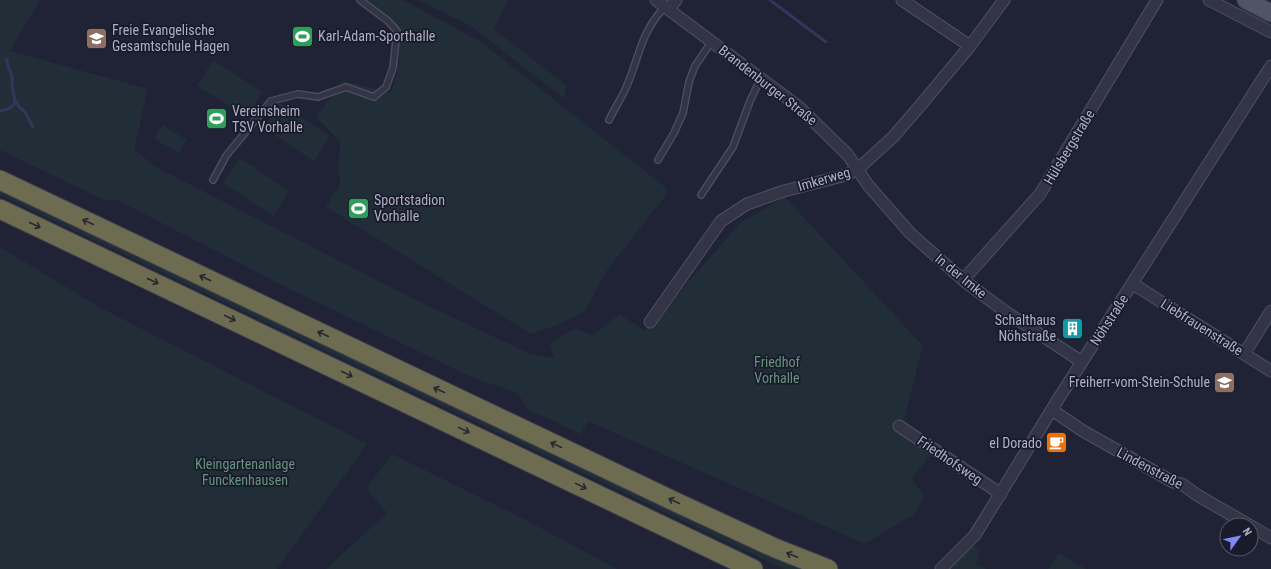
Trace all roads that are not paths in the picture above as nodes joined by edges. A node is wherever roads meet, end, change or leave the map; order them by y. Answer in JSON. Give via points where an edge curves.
{"nodes":[{"id":1,"x":360,"y":0,"type":"edge"},
{"id":2,"x":656,"y":0,"type":"edge"},
{"id":3,"x":676,"y":0,"type":"edge"},
{"id":4,"x":902,"y":0,"type":"edge"},
{"id":5,"x":1004,"y":0,"type":"edge"},
{"id":6,"x":1157,"y":0,"type":"edge"},
{"id":7,"x":1209,"y":0,"type":"edge"},
{"id":8,"x":1246,"y":0,"type":"edge"},
{"id":9,"x":670,"y":9,"type":"junction"},
{"id":10,"x":1271,"y":13,"type":"edge"},
{"id":11,"x":1271,"y":32,"type":"edge"},
{"id":12,"x":712,"y":41,"type":"junction"},
{"id":13,"x":970,"y":46,"type":"junction"},
{"id":14,"x":1271,"y":66,"type":"edge"},
{"id":15,"x":761,"y":78,"type":"junction"},
{"id":16,"x":609,"y":120,"type":"dead end"},
{"id":17,"x":658,"y":160,"type":"dead end"},
{"id":18,"x":858,"y":169,"type":"junction"},
{"id":19,"x":0,"y":180,"type":"edge"},
{"id":20,"x":213,"y":180,"type":"dead end"},
{"id":21,"x":701,"y":195,"type":"dead end"},
{"id":22,"x":0,"y":209,"type":"edge"},
{"id":23,"x":963,"y":280,"type":"junction"},
{"id":24,"x":1132,"y":284,"type":"junction"},
{"id":25,"x":1271,"y":311,"type":"edge"},
{"id":26,"x":650,"y":322,"type":"dead end"},
{"id":27,"x":1244,"y":354,"type":"junction"},
{"id":28,"x":1082,"y":362,"type":"junction"},
{"id":29,"x":1271,"y":371,"type":"edge"},
{"id":30,"x":1052,"y":410,"type":"junction"},
{"id":31,"x":899,"y":426,"type":"dead end"},
{"id":32,"x":1000,"y":494,"type":"junction"},
{"id":33,"x":1235,"y":517,"type":"edge"},
{"id":34,"x":1259,"y":529,"type":"edge"},
{"id":35,"x":1269,"y":532,"type":"edge"},
{"id":36,"x":754,"y":569,"type":"edge"},
{"id":37,"x":828,"y":569,"type":"edge"},
{"id":38,"x":941,"y":569,"type":"edge"}],
"edges":[{"from":1,"to":20,"type":"lane","via":[[397,31],[394,68],[386,87],[374,97],[346,88],[318,97],[298,94],[271,101],[226,156]]},
{"from":2,"to":9,"type":"street","name":"Brandenburger Straße"},
{"from":3,"to":9,"type":"street"},
{"from":4,"to":13,"type":"street"},
{"from":5,"to":13,"type":"street","name":"Imkerweg"},
{"from":6,"to":23,"type":"street","name":"Hülsbergstraße","via":[[1040,194]]},
{"from":7,"to":11,"type":"street"},
{"from":8,"to":10,"type":"main road"},
{"from":9,"to":12,"type":"street","name":"Brandenburger Straße"},
{"from":9,"to":16,"type":"lane","via":[[662,10],[642,39],[625,90]]},
{"from":12,"to":15,"type":"street","name":"Brandenburger Straße"},
{"from":12,"to":17,"type":"lane","via":[[695,66],[683,113]]},
{"from":13,"to":18,"type":"street","name":"Imkerweg","via":[[892,137]]},
{"from":14,"to":24,"type":"street","name":"Nöhstraße"},
{"from":15,"to":18,"type":"street","name":"Brandenburger Straße","via":[[814,120]]},
{"from":15,"to":21,"type":"lane","via":[[733,147]]},
{"from":18,"to":23,"type":"street","name":"In der Imke","via":[[868,185],[910,233]]},
{"from":18,"to":26,"type":"street","name":"Imkerweg","via":[[846,175],[784,191],[747,204],[721,221]]},
{"from":37,"to":19,"type":"highway","one_way":true,"via":[[682,506]]},
{"from":22,"to":36,"type":"highway","one_way":true},
{"from":23,"to":28,"type":"street","name":"In der Imke","via":[[1003,310]]},
{"from":24,"to":27,"type":"street","name":"Liebfrauenstraße"},
{"from":24,"to":28,"type":"street","name":"Nöhstraße"},
{"from":25,"to":27,"type":"street"},
{"from":27,"to":29,"type":"street","name":"Liebfrauenstraße"},
{"from":28,"to":30,"type":"street","name":"Nöhstraße"},
{"from":30,"to":32,"type":"street","name":"Nöhstraße"},
{"from":30,"to":33,"type":"street","name":"Lindenstraße","via":[[1083,431],[1173,482],[1182,484]]},
{"from":31,"to":32,"type":"street","name":"Friedhofsweg"},
{"from":32,"to":38,"type":"street","name":"Nöhstraße","via":[[974,535]]},
{"from":34,"to":35,"type":"street","name":"Lindenstraße"}]}
